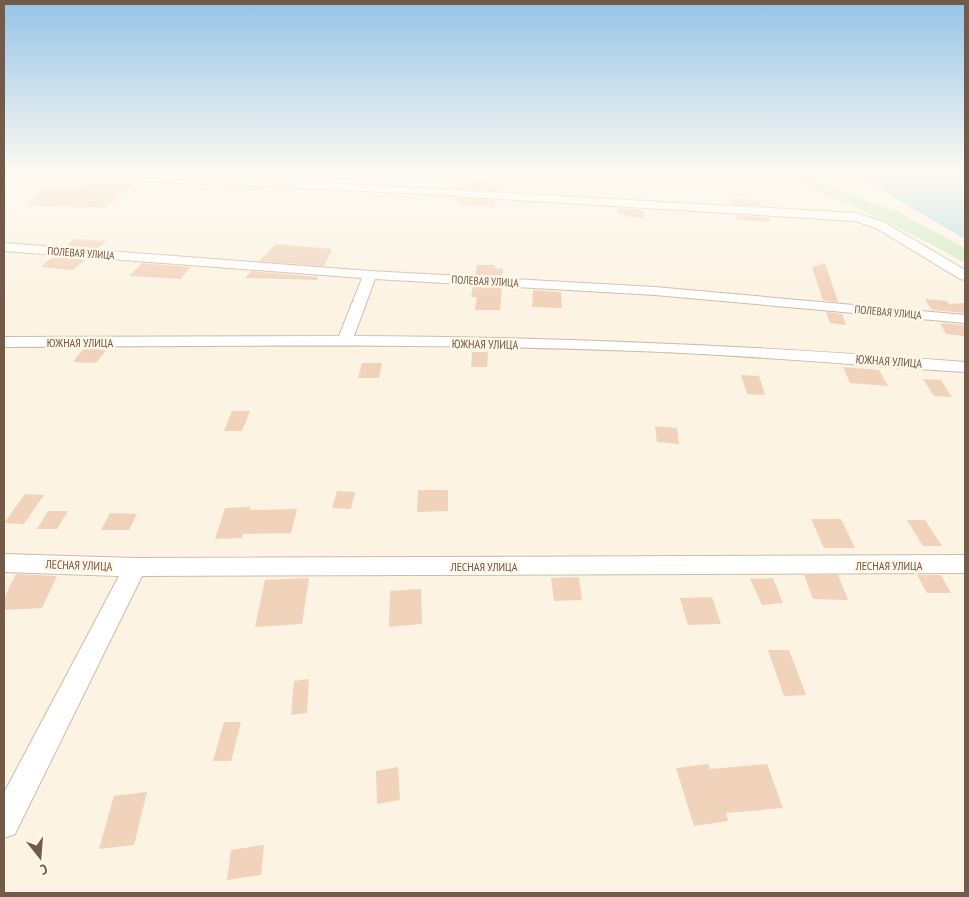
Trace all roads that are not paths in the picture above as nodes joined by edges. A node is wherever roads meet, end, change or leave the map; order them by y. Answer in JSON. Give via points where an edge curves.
{"nodes":[{"id":1,"x":861,"y":218,"type":"edge"},
{"id":2,"x":4,"y":247,"type":"edge"},
{"id":3,"x":370,"y":275,"type":"junction"},
{"id":4,"x":965,"y":276,"type":"edge"},
{"id":5,"x":965,"y":319,"type":"edge"},
{"id":6,"x":345,"y":341,"type":"junction"},
{"id":7,"x":4,"y":342,"type":"edge"},
{"id":8,"x":965,"y":367,"type":"edge"},
{"id":9,"x":4,"y":563,"type":"edge"},
{"id":10,"x":965,"y":564,"type":"edge"},
{"id":11,"x":135,"y":567,"type":"junction"},
{"id":12,"x":4,"y":823,"type":"edge"}],
"edges":[{"from":1,"to":4,"type":"street","via":[[880,224]]},
{"from":2,"to":3,"type":"street","name":"ПОЛЕВАЯ УЛИЦА"},
{"from":3,"to":5,"type":"street","name":"ПОЛЕВАЯ УЛИЦА","via":[[655,291]]},
{"from":3,"to":6,"type":"street"},
{"from":6,"to":7,"type":"street","name":"ЮЖНАЯ УЛИЦА"},
{"from":6,"to":8,"type":"street","name":"ЮЖНАЯ УЛИЦА","via":[[637,346]]},
{"from":9,"to":11,"type":"street","name":"ЛЕСНАЯ УЛИЦА"},
{"from":10,"to":11,"type":"street","name":"ЛЕСНАЯ УЛИЦА"},
{"from":11,"to":12,"type":"street"}]}
